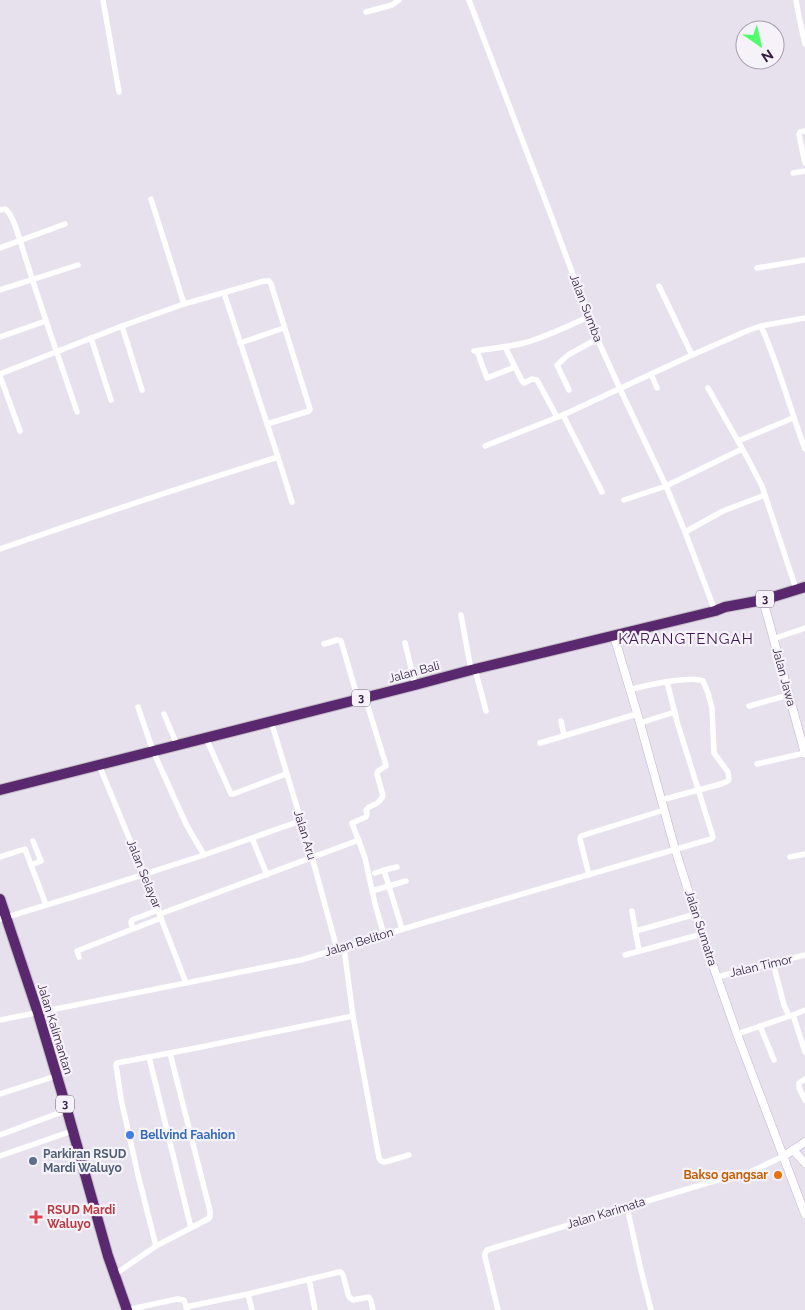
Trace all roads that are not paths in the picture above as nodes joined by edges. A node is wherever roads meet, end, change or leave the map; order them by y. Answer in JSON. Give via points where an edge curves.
{"nodes":[{"id":1,"x":103,"y":0,"type":"edge"},
{"id":2,"x":399,"y":0,"type":"edge"},
{"id":3,"x":470,"y":0,"type":"edge"},
{"id":4,"x":796,"y":0,"type":"edge"},
{"id":5,"x":366,"y":12,"type":"dead end"},
{"id":6,"x":802,"y":17,"type":"edge"},
{"id":7,"x":805,"y":44,"type":"edge"},
{"id":8,"x":119,"y":92,"type":"dead end"},
{"id":9,"x":805,"y":131,"type":"edge"},
{"id":10,"x":805,"y":163,"type":"edge"},
{"id":11,"x":805,"y":171,"type":"edge"},
{"id":12,"x":793,"y":173,"type":"dead end"},
{"id":13,"x":151,"y":199,"type":"dead end"},
{"id":14,"x":0,"y":210,"type":"edge"},
{"id":15,"x":65,"y":224,"type":"dead end"},
{"id":16,"x":20,"y":240,"type":"junction"},
{"id":17,"x":0,"y":248,"type":"edge"},
{"id":18,"x":805,"y":260,"type":"edge"},
{"id":19,"x":78,"y":265,"type":"dead end"},
{"id":20,"x":757,"y":268,"type":"dead end"},
{"id":21,"x":32,"y":279,"type":"junction"},
{"id":22,"x":659,"y":286,"type":"dead end"},
{"id":23,"x":0,"y":290,"type":"edge"},
{"id":24,"x":224,"y":293,"type":"junction"},
{"id":25,"x":184,"y":304,"type":"junction"},
{"id":26,"x":588,"y":317,"type":"junction"},
{"id":27,"x":805,"y":318,"type":"edge"},
{"id":28,"x":46,"y":322,"type":"junction"},
{"id":29,"x":122,"y":326,"type":"junction"},
{"id":30,"x":761,"y":326,"type":"junction"},
{"id":31,"x":284,"y":328,"type":"junction"},
{"id":32,"x":0,"y":337,"type":"edge"},
{"id":33,"x":91,"y":338,"type":"junction"},
{"id":34,"x":597,"y":339,"type":"junction"},
{"id":35,"x":240,"y":343,"type":"junction"},
{"id":36,"x":505,"y":347,"type":"junction"},
{"id":37,"x":57,"y":351,"type":"junction"},
{"id":38,"x":692,"y":355,"type":"junction"},
{"id":39,"x":514,"y":367,"type":"junction"},
{"id":40,"x":651,"y":374,"type":"junction"},
{"id":41,"x":0,"y":375,"type":"edge"},
{"id":42,"x":657,"y":388,"type":"dead end"},
{"id":43,"x":708,"y":388,"type":"dead end"},
{"id":44,"x":620,"y":389,"type":"junction"},
{"id":45,"x":142,"y":390,"type":"dead end"},
{"id":46,"x":569,"y":390,"type":"dead end"},
{"id":47,"x":111,"y":400,"type":"dead end"},
{"id":48,"x":77,"y":412,"type":"dead end"},
{"id":49,"x":560,"y":416,"type":"junction"},
{"id":50,"x":793,"y":418,"type":"junction"},
{"id":51,"x":268,"y":424,"type":"junction"},
{"id":52,"x":20,"y":431,"type":"dead end"},
{"id":53,"x":738,"y":442,"type":"junction"},
{"id":54,"x":485,"y":446,"type":"dead end"},
{"id":55,"x":742,"y":449,"type":"junction"},
{"id":56,"x":805,"y":450,"type":"edge"},
{"id":57,"x":278,"y":457,"type":"junction"},
{"id":58,"x":666,"y":486,"type":"junction"},
{"id":59,"x":602,"y":492,"type":"dead end"},
{"id":60,"x":765,"y":496,"type":"junction"},
{"id":61,"x":624,"y":500,"type":"dead end"},
{"id":62,"x":292,"y":502,"type":"dead end"},
{"id":63,"x":685,"y":532,"type":"junction"},
{"id":64,"x":0,"y":549,"type":"edge"},
{"id":65,"x":800,"y":588,"type":"edge"},
{"id":66,"x":764,"y":600,"type":"junction"},
{"id":67,"x":720,"y":608,"type":"junction"},
{"id":68,"x":461,"y":615,"type":"dead end"},
{"id":69,"x":805,"y":628,"type":"edge"},
{"id":70,"x":614,"y":636,"type":"junction"},
{"id":71,"x":773,"y":639,"type":"junction"},
{"id":72,"x":405,"y":643,"type":"dead end"},
{"id":73,"x":324,"y":644,"type":"dead end"},
{"id":74,"x":473,"y":669,"type":"junction"},
{"id":75,"x":667,"y":682,"type":"junction"},
{"id":76,"x":415,"y":685,"type":"junction"},
{"id":77,"x":629,"y":690,"type":"junction"},
{"id":78,"x":789,"y":696,"type":"junction"},
{"id":79,"x":362,"y":698,"type":"junction"},
{"id":80,"x":749,"y":706,"type":"dead end"},
{"id":81,"x":138,"y":707,"type":"dead end"},
{"id":82,"x":486,"y":711,"type":"dead end"},
{"id":83,"x":675,"y":712,"type":"junction"},
{"id":84,"x":164,"y":714,"type":"dead end"},
{"id":85,"x":637,"y":714,"type":"junction"},
{"id":86,"x":271,"y":721,"type":"junction"},
{"id":87,"x":560,"y":721,"type":"dead end"},
{"id":88,"x":144,"y":722,"type":"junction"},
{"id":89,"x":640,"y":723,"type":"junction"},
{"id":90,"x":137,"y":725,"type":"dead end"},
{"id":91,"x":564,"y":735,"type":"junction"},
{"id":92,"x":206,"y":738,"type":"junction"},
{"id":93,"x":540,"y":742,"type":"dead end"},
{"id":94,"x":177,"y":745,"type":"junction"},
{"id":95,"x":153,"y":751,"type":"junction"},
{"id":96,"x":805,"y":753,"type":"edge"},
{"id":97,"x":757,"y":764,"type":"dead end"},
{"id":98,"x":99,"y":765,"type":"junction"},
{"id":99,"x":286,"y":774,"type":"junction"},
{"id":100,"x":0,"y":790,"type":"edge"},
{"id":101,"x":699,"y":791,"type":"junction"},
{"id":102,"x":661,"y":800,"type":"junction"},
{"id":103,"x":664,"y":810,"type":"junction"},
{"id":104,"x":300,"y":821,"type":"junction"},
{"id":105,"x":252,"y":838,"type":"junction"},
{"id":106,"x":359,"y":840,"type":"junction"},
{"id":107,"x":33,"y":841,"type":"dead end"},
{"id":108,"x":676,"y":850,"type":"junction"},
{"id":109,"x":805,"y":854,"type":"edge"},
{"id":110,"x":204,"y":855,"type":"junction"},
{"id":111,"x":0,"y":857,"type":"edge"},
{"id":112,"x":312,"y":857,"type":"junction"},
{"id":113,"x":790,"y":857,"type":"dead end"},
{"id":114,"x":31,"y":865,"type":"junction"},
{"id":115,"x":397,"y":867,"type":"dead end"},
{"id":116,"x":384,"y":870,"type":"junction"},
{"id":117,"x":375,"y":873,"type":"dead end"},
{"id":118,"x":144,"y":874,"type":"junction"},
{"id":119,"x":267,"y":875,"type":"junction"},
{"id":120,"x":589,"y":875,"type":"junction"},
{"id":121,"x":406,"y":881,"type":"dead end"},
{"id":122,"x":389,"y":886,"type":"junction"},
{"id":123,"x":374,"y":890,"type":"dead end"},
{"id":124,"x":0,"y":900,"type":"edge"},
{"id":125,"x":46,"y":905,"type":"junction"},
{"id":126,"x":632,"y":911,"type":"dead end"},
{"id":127,"x":160,"y":914,"type":"junction"},
{"id":128,"x":696,"y":914,"type":"junction"},
{"id":129,"x":3,"y":918,"type":"edge"},
{"id":130,"x":132,"y":926,"type":"dead end"},
{"id":131,"x":402,"y":930,"type":"junction"},
{"id":132,"x":636,"y":932,"type":"junction"},
{"id":133,"x":702,"y":934,"type":"junction"},
{"id":134,"x":384,"y":935,"type":"junction"},
{"id":135,"x":344,"y":948,"type":"junction"},
{"id":136,"x":336,"y":949,"type":"junction"},
{"id":137,"x":640,"y":951,"type":"junction"},
{"id":138,"x":625,"y":955,"type":"dead end"},
{"id":139,"x":805,"y":956,"type":"edge"},
{"id":140,"x":79,"y":957,"type":"dead end"},
{"id":141,"x":773,"y":964,"type":"junction"},
{"id":142,"x":717,"y":977,"type":"junction"},
{"id":143,"x":186,"y":983,"type":"junction"},
{"id":144,"x":805,"y":1010,"type":"edge"},
{"id":145,"x":38,"y":1013,"type":"junction"},
{"id":146,"x":353,"y":1016,"type":"junction"},
{"id":147,"x":791,"y":1016,"type":"junction"},
{"id":148,"x":0,"y":1020,"type":"edge"},
{"id":149,"x":760,"y":1026,"type":"junction"},
{"id":150,"x":737,"y":1034,"type":"junction"},
{"id":151,"x":805,"y":1052,"type":"edge"},
{"id":152,"x":170,"y":1053,"type":"junction"},
{"id":153,"x":149,"y":1057,"type":"junction"},
{"id":154,"x":774,"y":1060,"type":"dead end"},
{"id":155,"x":56,"y":1076,"type":"junction"},
{"id":156,"x":805,"y":1080,"type":"edge"},
{"id":157,"x":0,"y":1094,"type":"edge"},
{"id":158,"x":805,"y":1100,"type":"edge"},
{"id":159,"x":67,"y":1110,"type":"junction"},
{"id":160,"x":72,"y":1131,"type":"junction"},
{"id":161,"x":0,"y":1135,"type":"edge"},
{"id":162,"x":805,"y":1142,"type":"edge"},
{"id":163,"x":793,"y":1150,"type":"junction"},
{"id":164,"x":408,"y":1155,"type":"dead end"},
{"id":165,"x":0,"y":1156,"type":"edge"},
{"id":166,"x":784,"y":1156,"type":"junction"},
{"id":167,"x":805,"y":1163,"type":"edge"},
{"id":168,"x":627,"y":1207,"type":"junction"},
{"id":169,"x":805,"y":1214,"type":"edge"},
{"id":170,"x":191,"y":1228,"type":"junction"},
{"id":171,"x":156,"y":1246,"type":"junction"},
{"id":172,"x":114,"y":1275,"type":"junction"},
{"id":173,"x":309,"y":1279,"type":"junction"},
{"id":174,"x":248,"y":1294,"type":"junction"},
{"id":175,"x":187,"y":1308,"type":"edge"},
{"id":176,"x":127,"y":1310,"type":"edge"},
{"id":177,"x":252,"y":1310,"type":"edge"},
{"id":178,"x":314,"y":1310,"type":"edge"},
{"id":179,"x":373,"y":1310,"type":"edge"},
{"id":180,"x":498,"y":1310,"type":"edge"},
{"id":181,"x":651,"y":1310,"type":"edge"}],
"edges":[{"from":1,"to":8,"type":"street"},
{"from":2,"to":5,"type":"street"},
{"from":3,"to":26,"type":"street","name":"Jalan Sumba"},
{"from":4,"to":6,"type":"street"},
{"from":6,"to":7,"type":"street"},
{"from":9,"to":10,"type":"street","via":[[799,133]]},
{"from":11,"to":12,"type":"street"},
{"from":13,"to":25,"type":"street"},
{"from":14,"to":16,"type":"street","via":[[10,212]]},
{"from":15,"to":16,"type":"street"},
{"from":16,"to":17,"type":"street"},
{"from":16,"to":21,"type":"street"},
{"from":18,"to":20,"type":"street"},
{"from":19,"to":21,"type":"street"},
{"from":21,"to":23,"type":"street"},
{"from":21,"to":28,"type":"street"},
{"from":22,"to":38,"type":"street"},
{"from":24,"to":25,"type":"street"},
{"from":24,"to":31,"type":"street","via":[[269,281]]},
{"from":24,"to":35,"type":"street"},
{"from":25,"to":29,"type":"street"},
{"from":26,"to":34,"type":"street","name":"Jalan Sumba"},
{"from":26,"to":36,"type":"street"},
{"from":27,"to":30,"type":"street"},
{"from":28,"to":32,"type":"street"},
{"from":28,"to":37,"type":"street"},
{"from":29,"to":33,"type":"street"},
{"from":29,"to":45,"type":"street"},
{"from":30,"to":38,"type":"street"},
{"from":30,"to":50,"type":"street"},
{"from":31,"to":35,"type":"street"},
{"from":31,"to":51,"type":"street","via":[[310,411]]},
{"from":33,"to":37,"type":"street"},
{"from":33,"to":47,"type":"street"},
{"from":34,"to":44,"type":"street","name":"Jalan Sumba"},
{"from":34,"to":46,"type":"street","via":[[568,355],[557,366]]},
{"from":35,"to":51,"type":"street"},
{"from":36,"to":39,"type":"street"},
{"from":36,"to":39,"type":"street","via":[[475,351],[487,378]]},
{"from":37,"to":41,"type":"street"},
{"from":37,"to":48,"type":"street"},
{"from":38,"to":40,"type":"street"},
{"from":39,"to":49,"type":"street","via":[[524,383],[532,378],[537,380]]},
{"from":40,"to":42,"type":"street"},
{"from":40,"to":44,"type":"street"},
{"from":41,"to":52,"type":"street"},
{"from":43,"to":53,"type":"street"},
{"from":44,"to":49,"type":"street"},
{"from":44,"to":58,"type":"street","name":"Jalan Sumba"},
{"from":49,"to":54,"type":"street"},
{"from":49,"to":59,"type":"street"},
{"from":50,"to":53,"type":"street"},
{"from":50,"to":56,"type":"street"},
{"from":51,"to":57,"type":"street"},
{"from":53,"to":55,"type":"street"},
{"from":55,"to":58,"type":"street"},
{"from":55,"to":60,"type":"street"},
{"from":57,"to":62,"type":"street"},
{"from":57,"to":64,"type":"street"},
{"from":58,"to":61,"type":"street"},
{"from":58,"to":63,"type":"street","name":"Jalan Sumba"},
{"from":60,"to":63,"type":"street","via":[[723,511]]},
{"from":60,"to":65,"type":"street"},
{"from":63,"to":67,"type":"street","name":"Jalan Sumba"},
{"from":65,"to":66,"type":"highway","name":"Jalan Bali","number":"3"},
{"from":66,"to":67,"type":"highway","name":"Jalan Bali","number":"3"},
{"from":66,"to":71,"type":"main road","name":"Jalan Jawa"},
{"from":67,"to":70,"type":"highway","name":"Jalan Bali","number":"3"},
{"from":68,"to":74,"type":"street"},
{"from":69,"to":71,"type":"street"},
{"from":70,"to":74,"type":"highway","name":"Jalan Bali","number":"3"},
{"from":70,"to":77,"type":"main road","name":"Jalan Sumatra"},
{"from":71,"to":78,"type":"main road","name":"Jalan Jawa"},
{"from":72,"to":76,"type":"street"},
{"from":73,"to":79,"type":"street","via":[[341,641]]},
{"from":74,"to":76,"type":"highway","name":"Jalan Bali","number":"3"},
{"from":74,"to":82,"type":"street"},
{"from":75,"to":77,"type":"street"},
{"from":75,"to":83,"type":"street"},
{"from":75,"to":101,"type":"street","via":[[700,679],[708,693],[714,753],[728,772],[729,780]]},
{"from":76,"to":79,"type":"highway","name":"Jalan Bali","number":"3"},
{"from":77,"to":85,"type":"main road","name":"Jalan Sumatra"},
{"from":78,"to":80,"type":"street"},
{"from":78,"to":96,"type":"main road","name":"Jalan Jawa"},
{"from":79,"to":86,"type":"highway","name":"Jalan Bali","number":"3"},
{"from":79,"to":106,"type":"street","via":[[386,766],[378,771],[381,800],[366,810],[366,817],[352,823]]},
{"from":81,"to":88,"type":"street"},
{"from":83,"to":89,"type":"street"},
{"from":83,"to":101,"type":"street"},
{"from":84,"to":94,"type":"street"},
{"from":85,"to":89,"type":"main road","name":"Jalan Sumatra"},
{"from":85,"to":91,"type":"street"},
{"from":86,"to":92,"type":"highway","name":"Jalan Bali","number":"3"},
{"from":86,"to":99,"type":"street","name":"Jalan Aru"},
{"from":87,"to":91,"type":"street"},
{"from":88,"to":90,"type":"street"},
{"from":88,"to":95,"type":"street"},
{"from":89,"to":102,"type":"main road","name":"Jalan Sumatra"},
{"from":91,"to":93,"type":"street"},
{"from":92,"to":94,"type":"highway","name":"Jalan Bali","number":"3"},
{"from":92,"to":99,"type":"street","via":[[231,794]]},
{"from":94,"to":95,"type":"highway","name":"Jalan Bali","number":"3"},
{"from":95,"to":98,"type":"highway","name":"Jalan Bali","number":"3"},
{"from":95,"to":110,"type":"street"},
{"from":96,"to":97,"type":"street"},
{"from":98,"to":100,"type":"highway","name":"Jalan Bali","number":"3"},
{"from":98,"to":118,"type":"street","name":"Jalan Selayar"},
{"from":99,"to":104,"type":"street","name":"Jalan Aru"},
{"from":101,"to":102,"type":"street"},
{"from":101,"to":108,"type":"street","name":"Jalan Beliton","via":[[713,837]]},
{"from":102,"to":103,"type":"main road","name":"Jalan Sumatra"},
{"from":103,"to":108,"type":"main road","name":"Jalan Sumatra"},
{"from":103,"to":120,"type":"street","via":[[581,836]]},
{"from":104,"to":105,"type":"street"},
{"from":104,"to":112,"type":"street","name":"Jalan Aru"},
{"from":105,"to":110,"type":"street"},
{"from":105,"to":119,"type":"street"},
{"from":106,"to":112,"type":"street"},
{"from":106,"to":134,"type":"street"},
{"from":107,"to":114,"type":"street","via":[[41,861]]},
{"from":108,"to":120,"type":"street","name":"Jalan Beliton"},
{"from":108,"to":128,"type":"main road","name":"Jalan Sumatra"},
{"from":109,"to":113,"type":"street"},
{"from":110,"to":118,"type":"street"},
{"from":111,"to":114,"type":"street","via":[[25,849]]},
{"from":112,"to":119,"type":"street"},
{"from":112,"to":136,"type":"street","name":"Jalan Aru"},
{"from":114,"to":125,"type":"street"},
{"from":115,"to":116,"type":"street"},
{"from":116,"to":117,"type":"street"},
{"from":116,"to":122,"type":"street"},
{"from":118,"to":125,"type":"street"},
{"from":118,"to":127,"type":"street","name":"Jalan Selayar"},
{"from":119,"to":127,"type":"street"},
{"from":120,"to":131,"type":"street","name":"Jalan Beliton"},
{"from":121,"to":122,"type":"street"},
{"from":122,"to":123,"type":"street"},
{"from":122,"to":131,"type":"street"},
{"from":124,"to":129,"type":"highway","name":"Jalan Kalimantan","number":"3"},
{"from":125,"to":129,"type":"street"},
{"from":126,"to":132,"type":"street"},
{"from":127,"to":130,"type":"street","via":[[132,920]]},
{"from":127,"to":140,"type":"street","via":[[77,950]]},
{"from":127,"to":143,"type":"street","name":"Jalan Selayar"},
{"from":128,"to":132,"type":"street"},
{"from":128,"to":133,"type":"main road","name":"Jalan Sumatra"},
{"from":129,"to":145,"type":"highway","name":"Jalan Kalimantan","number":"3"},
{"from":131,"to":134,"type":"street","name":"Jalan Beliton"},
{"from":132,"to":137,"type":"street"},
{"from":133,"to":137,"type":"street"},
{"from":133,"to":142,"type":"main road","name":"Jalan Sumatra"},
{"from":134,"to":135,"type":"street","name":"Jalan Beliton"},
{"from":135,"to":136,"type":"street","name":"Jalan Beliton"},
{"from":135,"to":146,"type":"street"},
{"from":136,"to":143,"type":"street","name":"Jalan Beliton","via":[[301,960]]},
{"from":137,"to":138,"type":"street"},
{"from":139,"to":141,"type":"street","name":"Jalan Timor"},
{"from":141,"to":142,"type":"street","name":"Jalan Timor"},
{"from":141,"to":147,"type":"street","via":[[784,1005]]},
{"from":142,"to":150,"type":"main road","name":"Jalan Sumatra"},
{"from":143,"to":145,"type":"street","name":"Jalan Beliton"},
{"from":144,"to":147,"type":"street"},
{"from":145,"to":148,"type":"street","name":"Jalan Beliton"},
{"from":145,"to":155,"type":"highway","name":"Jalan Kalimantan","number":"3"},
{"from":146,"to":152,"type":"street"},
{"from":146,"to":164,"type":"street","via":[[379,1158],[383,1162]]},
{"from":147,"to":149,"type":"street"},
{"from":147,"to":151,"type":"street"},
{"from":149,"to":150,"type":"street"},
{"from":149,"to":154,"type":"street"},
{"from":150,"to":166,"type":"main road","name":"Jalan Sumatra"},
{"from":152,"to":153,"type":"street"},
{"from":152,"to":170,"type":"street","via":[[210,1211],[208,1219]]},
{"from":153,"to":170,"type":"street"},
{"from":153,"to":171,"type":"street","via":[[115,1066]]},
{"from":155,"to":157,"type":"street"},
{"from":155,"to":159,"type":"highway","name":"Jalan Kalimantan","number":"3"},
{"from":156,"to":158,"type":"street","via":[[798,1086]]},
{"from":159,"to":160,"type":"highway","name":"Jalan Kalimantan","number":"3"},
{"from":159,"to":161,"type":"street"},
{"from":160,"to":165,"type":"street"},
{"from":160,"to":172,"type":"highway","name":"Jalan Kalimantan","number":"3"},
{"from":162,"to":163,"type":"main road"},
{"from":163,"to":166,"type":"main road"},
{"from":163,"to":167,"type":"main road"},
{"from":166,"to":168,"type":"street","name":"Jalan Karimata","via":[[748,1174]]},
{"from":166,"to":169,"type":"main road","name":"Jalan Sumatra"},
{"from":168,"to":180,"type":"street","name":"Jalan Karimata","via":[[487,1250],[485,1257]]},
{"from":168,"to":181,"type":"street"},
{"from":170,"to":171,"type":"street"},
{"from":171,"to":172,"type":"street"},
{"from":172,"to":176,"type":"highway","name":"Jalan Kalimantan","number":"3"},
{"from":173,"to":174,"type":"street"},
{"from":173,"to":178,"type":"street"},
{"from":173,"to":179,"type":"street","via":[[341,1272],[349,1297],[356,1300],[368,1297]]},
{"from":174,"to":175,"type":"street"},
{"from":174,"to":177,"type":"street"},
{"from":175,"to":176,"type":"street","via":[[184,1300],[177,1298]]}]}
